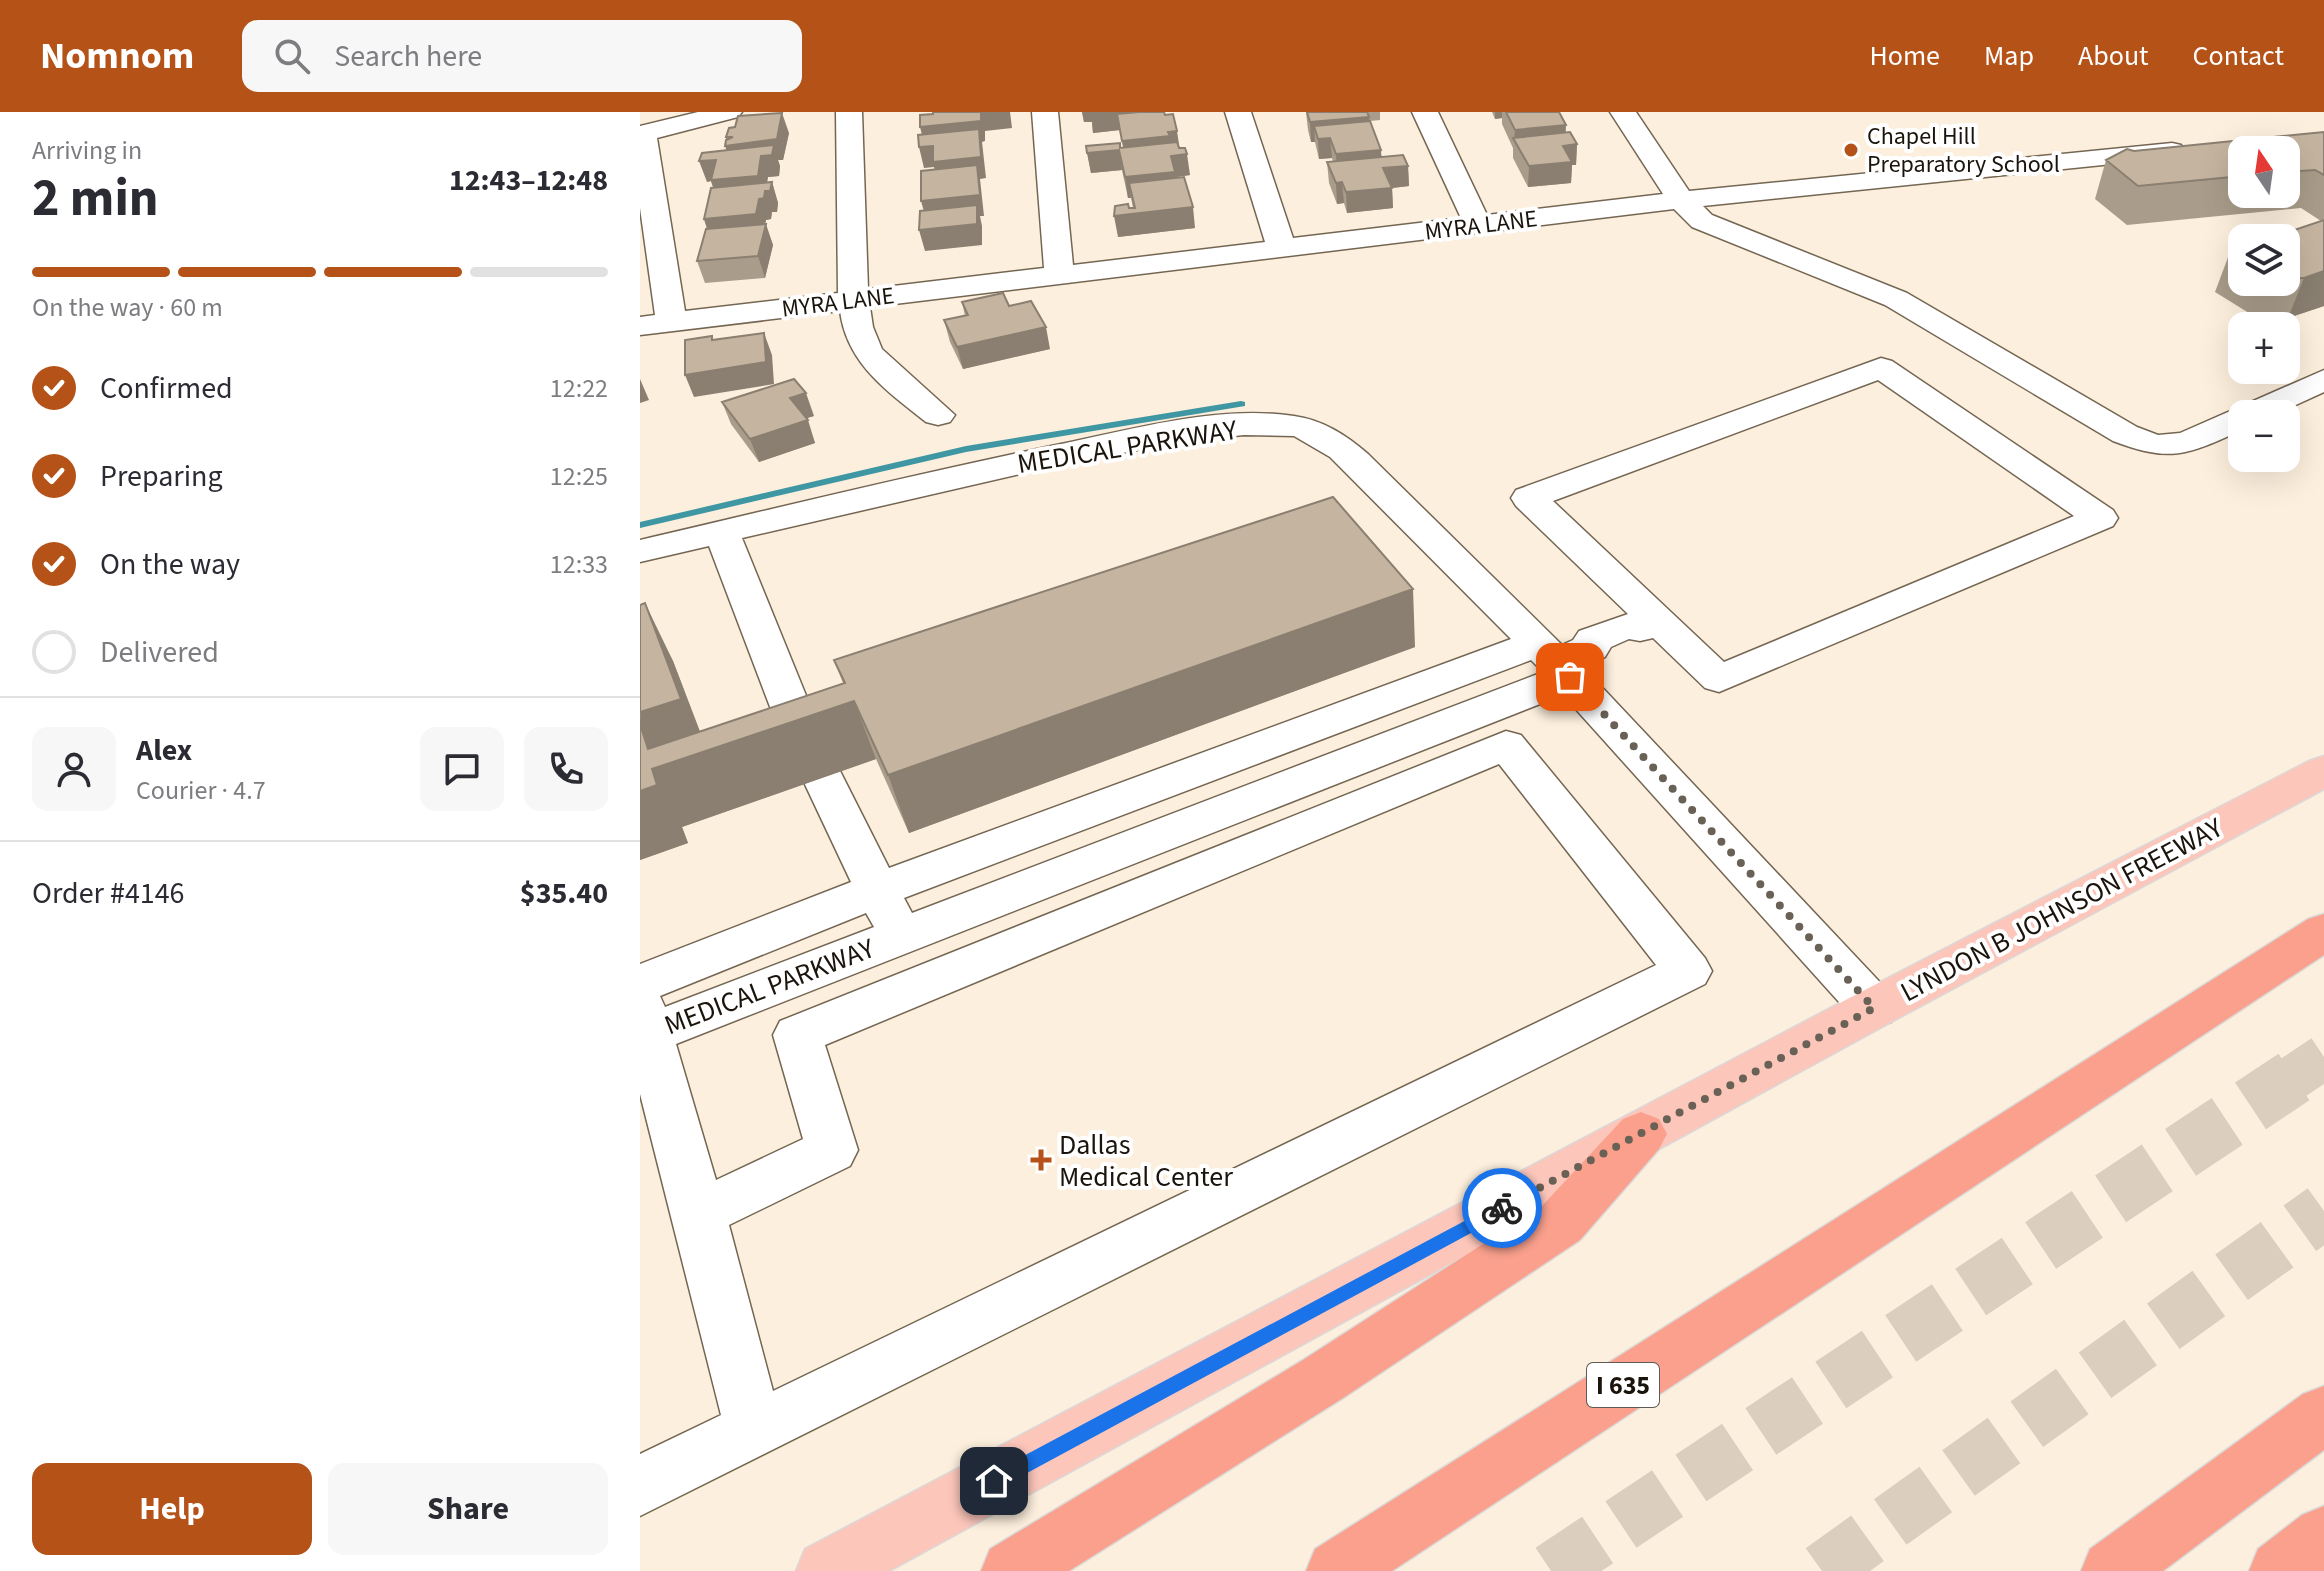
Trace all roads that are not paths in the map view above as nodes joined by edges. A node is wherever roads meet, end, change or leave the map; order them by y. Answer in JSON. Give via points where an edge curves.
{"nodes":[{"id":1,"x":729,"y":112,"type":"edge"},
{"id":2,"x":849,"y":112,"type":"edge"},
{"id":3,"x":1045,"y":112,"type":"edge"},
{"id":4,"x":1238,"y":112,"type":"edge"},
{"id":5,"x":1425,"y":112,"type":"edge"},
{"id":6,"x":1623,"y":112,"type":"edge"},
{"id":7,"x":642,"y":133,"type":"edge"},
{"id":8,"x":2198,"y":149,"type":"edge"},
{"id":9,"x":1681,"y":200,"type":"junction"},
{"id":10,"x":648,"y":218,"type":"edge"},
{"id":11,"x":1478,"y":225,"type":"junction"},
{"id":12,"x":1282,"y":250,"type":"junction"},
{"id":13,"x":1059,"y":276,"type":"junction"},
{"id":14,"x":854,"y":301,"type":"junction"},
{"id":15,"x":671,"y":322,"type":"junction"},
{"id":16,"x":640,"y":326,"type":"edge"},
{"id":17,"x":2324,"y":380,"type":"edge"},
{"id":18,"x":2280,"y":400,"type":"edge"},
{"id":19,"x":938,"y":415,"type":"dead end"},
{"id":20,"x":2228,"y":424,"type":"edge"},
{"id":21,"x":722,"y":532,"type":"junction"},
{"id":22,"x":640,"y":551,"type":"edge"},
{"id":23,"x":1650,"y":625,"type":"junction"},
{"id":24,"x":1563,"y":658,"type":"junction"},
{"id":25,"x":2324,"y":771,"type":"edge"},
{"id":26,"x":878,"y":890,"type":"junction"},
{"id":27,"x":2324,"y":932,"type":"edge"},
{"id":28,"x":901,"y":935,"type":"junction"},
{"id":29,"x":640,"y":984,"type":"edge"},
{"id":30,"x":1874,"y":1008,"type":"junction"},
{"id":31,"x":643,"y":1025,"type":"edge"},
{"id":32,"x":1641,"y":1134,"type":"junction"},
{"id":33,"x":699,"y":1214,"type":"junction"},
{"id":34,"x":2324,"y":1414,"type":"edge"},
{"id":35,"x":754,"y":1430,"type":"junction"},
{"id":36,"x":640,"y":1486,"type":"edge"},
{"id":37,"x":2324,"y":1537,"type":"edge"},
{"id":38,"x":827,"y":1571,"type":"edge"},
{"id":39,"x":1012,"y":1571,"type":"edge"},
{"id":40,"x":1337,"y":1571,"type":"edge"},
{"id":41,"x":2112,"y":1571,"type":"edge"},
{"id":42,"x":2280,"y":1571,"type":"edge"}],
"edges":[{"from":1,"to":7,"type":"street"},
{"from":2,"to":14,"type":"street"},
{"from":3,"to":13,"type":"street"},
{"from":4,"to":12,"type":"street"},
{"from":5,"to":11,"type":"street"},
{"from":6,"to":9,"type":"street"},
{"from":7,"to":10,"type":"street"},
{"from":8,"to":9,"type":"street","name":"MYRA LANE"},
{"from":9,"to":11,"type":"street","name":"MYRA LANE"},
{"from":9,"to":20,"type":"street","via":[[1702,221],[1896,299],[2125,434],[2155,445],[2186,443]]},
{"from":10,"to":15,"type":"street"},
{"from":11,"to":12,"type":"street","name":"MYRA LANE"},
{"from":12,"to":13,"type":"street","name":"MYRA LANE"},
{"from":13,"to":14,"type":"street","name":"MYRA LANE"},
{"from":14,"to":15,"type":"street","name":"MYRA LANE"},
{"from":14,"to":19,"type":"street","via":[[862,342],[890,376]]},
{"from":15,"to":16,"type":"street","name":"MYRA LANE"},
{"from":17,"to":18,"type":"street"},
{"from":21,"to":22,"type":"street","name":"MEDICAL PARKWAY"},
{"from":21,"to":24,"type":"street","name":"MEDICAL PARKWAY","via":[[1131,440],[1295,426],[1330,439],[1356,461]]},
{"from":21,"to":26,"type":"street","via":[[817,769]]},
{"from":23,"to":23,"type":"street","via":[[1719,679],[2100,518],[1881,368],[1529,498]]},
{"from":23,"to":24,"type":"street","via":[[1642,637],[1606,651]]},
{"from":24,"to":26,"type":"street","name":"MEDICAL PARKWAY"},
{"from":24,"to":28,"type":"street","name":"MEDICAL PARKWAY"},
{"from":24,"to":30,"type":"street","name":"MEDICAL PARKWAY"},
{"from":25,"to":30,"type":"main road","name":"LYNDON B JOHNSON FREEWAY"},
{"from":26,"to":28,"type":"street"},
{"from":26,"to":29,"type":"street","name":"MEDICAL PARKWAY"},
{"from":27,"to":40,"type":"highway","number":"I 635"},
{"from":28,"to":31,"type":"street","name":"MEDICAL PARKWAY"},
{"from":30,"to":32,"type":"main road","name":"LYNDON B JOHNSON FREEWAY"},
{"from":31,"to":33,"type":"street"},
{"from":32,"to":38,"type":"main road","name":"LYNDON B JOHNSON FREEWAY"},
{"from":32,"to":39,"type":"highway","via":[[1561,1223],[1323,1379]]},
{"from":33,"to":35,"type":"street"},
{"from":33,"to":35,"type":"street","via":[[832,1150],[797,1035],[1506,745],[1688,971]]},
{"from":34,"to":41,"type":"highway"},
{"from":35,"to":36,"type":"street"},
{"from":37,"to":42,"type":"highway"}]}
